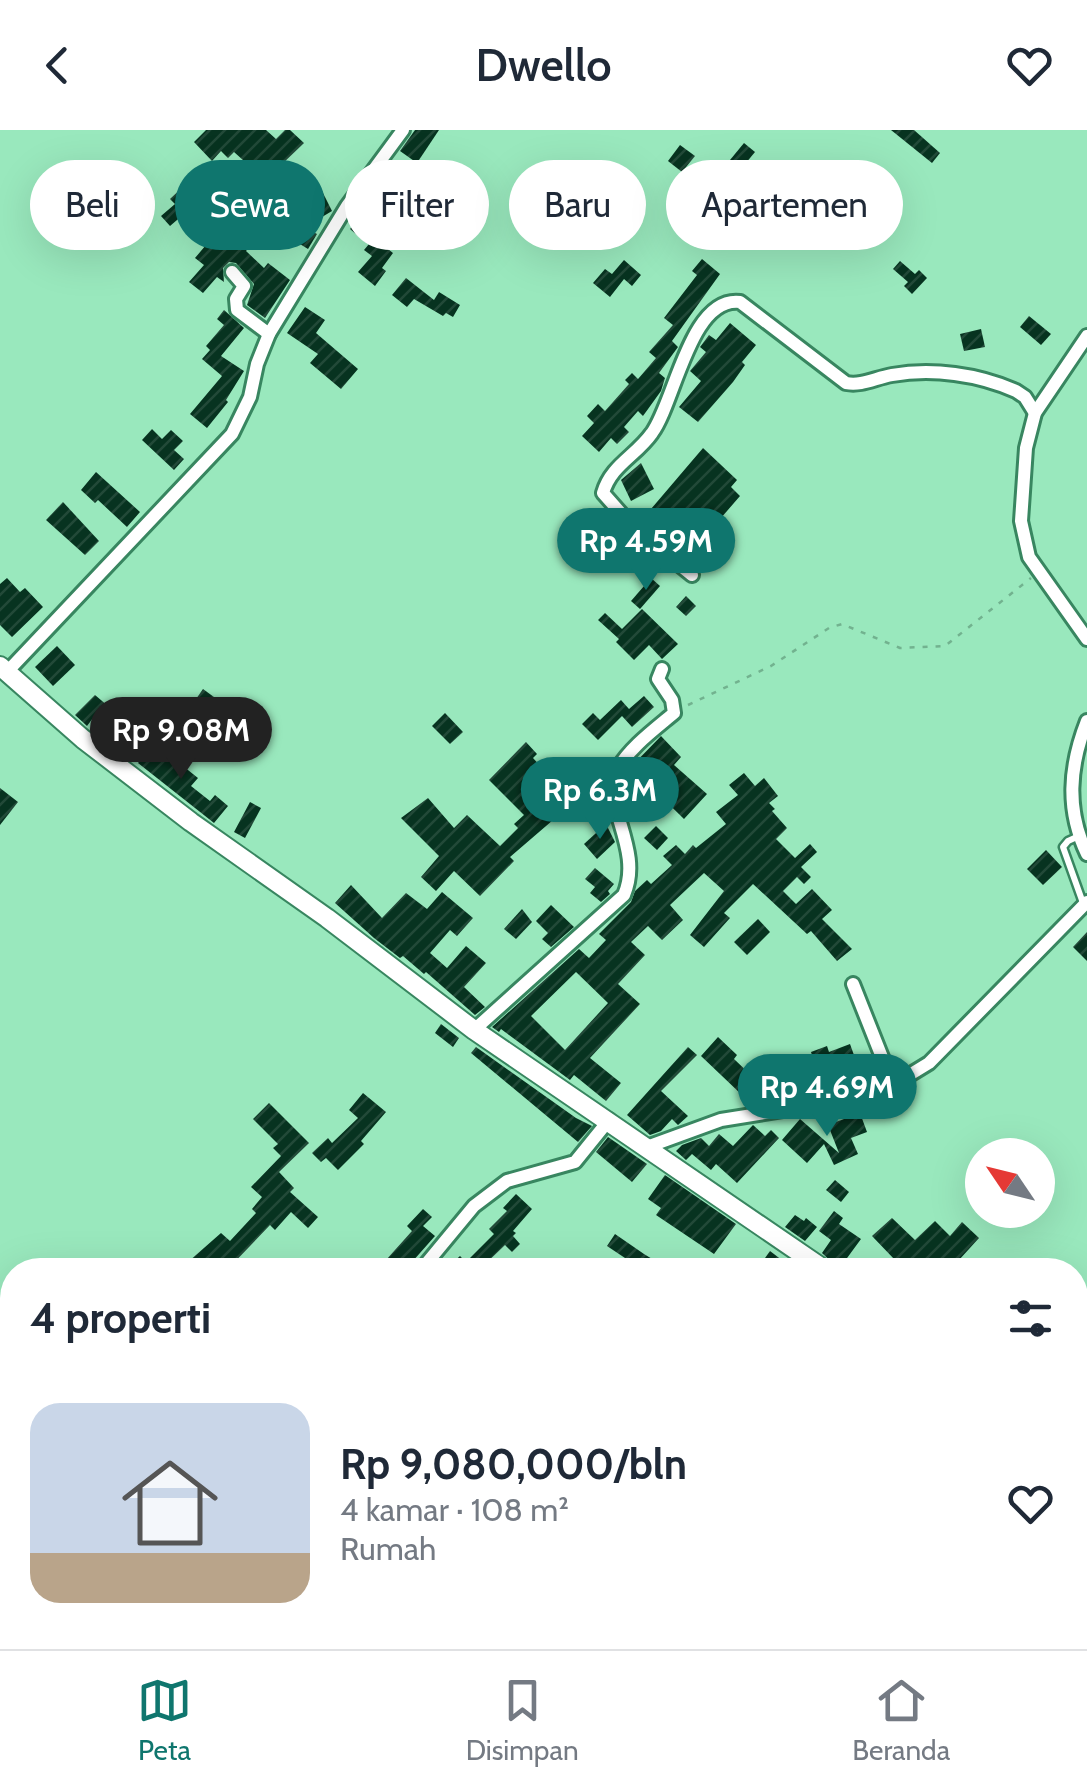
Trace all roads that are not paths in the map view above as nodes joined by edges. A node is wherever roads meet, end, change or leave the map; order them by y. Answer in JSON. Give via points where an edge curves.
{"nodes":[{"id":1,"x":402,"y":130,"type":"edge"},
{"id":2,"x":232,"y":272,"type":"dead end"},
{"id":3,"x":269,"y":334,"type":"junction"},
{"id":4,"x":1087,"y":336,"type":"edge"},
{"id":5,"x":1035,"y":412,"type":"junction"},
{"id":6,"x":692,"y":575,"type":"dead end"},
{"id":7,"x":1087,"y":639,"type":"edge"},
{"id":8,"x":662,"y":669,"type":"dead end"},
{"id":9,"x":3,"y":670,"type":"edge"},
{"id":10,"x":1087,"y":721,"type":"edge"},
{"id":11,"x":1079,"y":836,"type":"junction"},
{"id":12,"x":1087,"y":854,"type":"edge"},
{"id":13,"x":1086,"y":903,"type":"edge"},
{"id":14,"x":853,"y":984,"type":"dead end"},
{"id":15,"x":474,"y":1030,"type":"junction"},
{"id":16,"x":893,"y":1085,"type":"junction"},
{"id":17,"x":608,"y":1120,"type":"junction"},
{"id":18,"x":647,"y":1146,"type":"junction"},
{"id":19,"x":430,"y":1258,"type":"edge"},
{"id":20,"x":808,"y":1258,"type":"edge"}],
"edges":[{"from":1,"to":3,"type":"street"},
{"from":2,"to":3,"type":"street","via":[[244,286],[237,310]]},
{"from":3,"to":9,"type":"street","via":[[232,434]]},
{"from":4,"to":5,"type":"street"},
{"from":5,"to":6,"type":"street","via":[[1016,391],[947,372],[846,383],[740,302],[726,302],[694,336],[653,432],[612,471],[602,493]]},
{"from":5,"to":7,"type":"street","via":[[1021,521],[1028,558]]},
{"from":8,"to":15,"type":"street","via":[[658,679],[674,713],[616,772],[614,804],[630,871],[624,895]]},
{"from":9,"to":15,"type":"street","via":[[82,739]]},
{"from":10,"to":11,"type":"street","via":[[1071,784]]},
{"from":11,"to":12,"type":"street"},
{"from":11,"to":13,"type":"lane","via":[[1063,847]]},
{"from":13,"to":16,"type":"street","via":[[929,1063]]},
{"from":14,"to":16,"type":"street"},
{"from":15,"to":17,"type":"street"},
{"from":16,"to":18,"type":"street","via":[[851,1099],[721,1120]]},
{"from":17,"to":18,"type":"street"},
{"from":17,"to":19,"type":"street","via":[[575,1162],[507,1181],[474,1206]]},
{"from":18,"to":20,"type":"street"}]}
